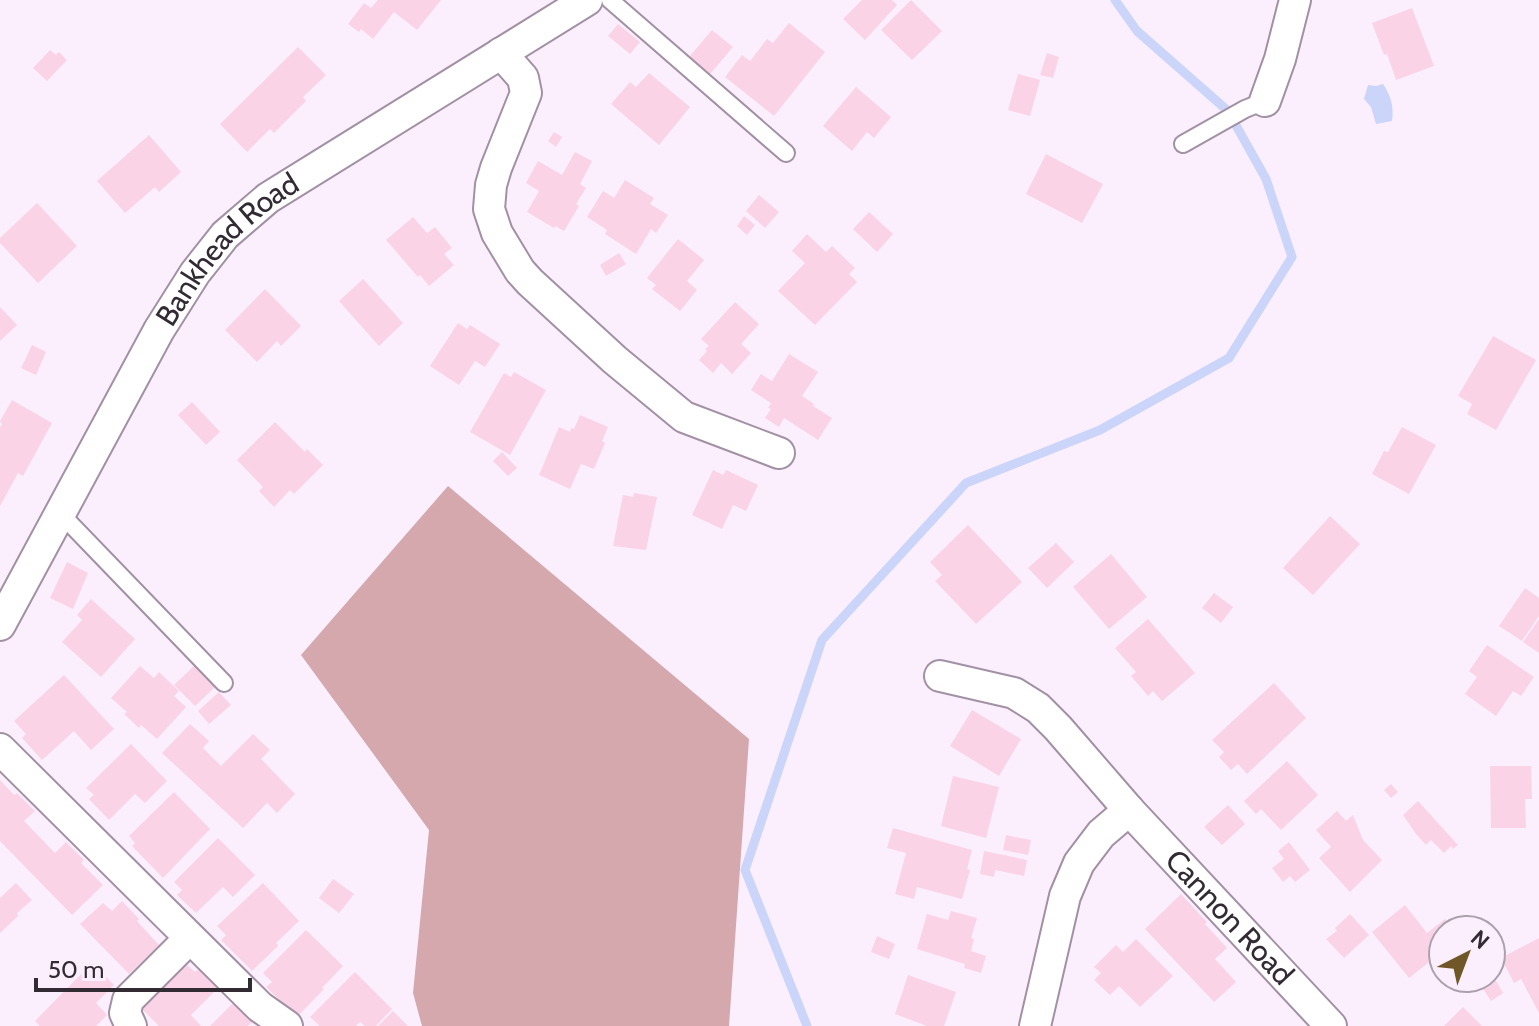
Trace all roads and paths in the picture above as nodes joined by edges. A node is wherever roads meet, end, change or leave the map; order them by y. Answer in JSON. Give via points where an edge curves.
{"nodes":[{"id":1,"x":587,"y":0,"type":"edge"},
{"id":2,"x":610,"y":0,"type":"edge"},
{"id":3,"x":1295,"y":0,"type":"edge"},
{"id":4,"x":501,"y":53,"type":"junction"},
{"id":5,"x":1255,"y":105,"type":"joint"},
{"id":6,"x":1183,"y":144,"type":"dead end"},
{"id":7,"x":786,"y":153,"type":"dead end"},
{"id":8,"x":779,"y":453,"type":"dead end"},
{"id":9,"x":60,"y":513,"type":"junction"},
{"id":10,"x":4,"y":606,"type":"edge"},
{"id":11,"x":940,"y":676,"type":"dead end"},
{"id":12,"x":224,"y":683,"type":"dead end"},
{"id":13,"x":0,"y":749,"type":"edge"},
{"id":14,"x":1129,"y":810,"type":"junction"},
{"id":15,"x":189,"y":939,"type":"junction"},
{"id":16,"x":131,"y":1026,"type":"edge"},
{"id":17,"x":287,"y":1026,"type":"edge"},
{"id":18,"x":1035,"y":1026,"type":"edge"},
{"id":19,"x":1331,"y":1026,"type":"edge"}],
"edges":[{"from":1,"to":4,"type":"street","name":"Bankhead Road"},
{"from":2,"to":7,"type":"lane"},
{"from":3,"to":5,"type":"street","via":[[1280,59]]},
{"from":4,"to":8,"type":"street","via":[[523,78],[526,93],[496,168],[489,209],[520,271],[684,417]]},
{"from":4,"to":9,"type":"street","name":"Bankhead Road","via":[[268,198],[225,235],[159,330]]},
{"from":5,"to":6,"type":"lane"},
{"from":9,"to":10,"type":"street","name":"Bankhead Road"},
{"from":9,"to":12,"type":"lane"},
{"from":11,"to":14,"type":"street","name":"Cannon Road","via":[[1014,693],[1038,708]]},
{"from":13,"to":15,"type":"street"},
{"from":14,"to":18,"type":"street","via":[[1079,863],[1065,896]]},
{"from":14,"to":19,"type":"street","name":"Cannon Road"},
{"from":15,"to":16,"type":"street","via":[[128,1000],[125,1013]]},
{"from":15,"to":17,"type":"street"}]}
